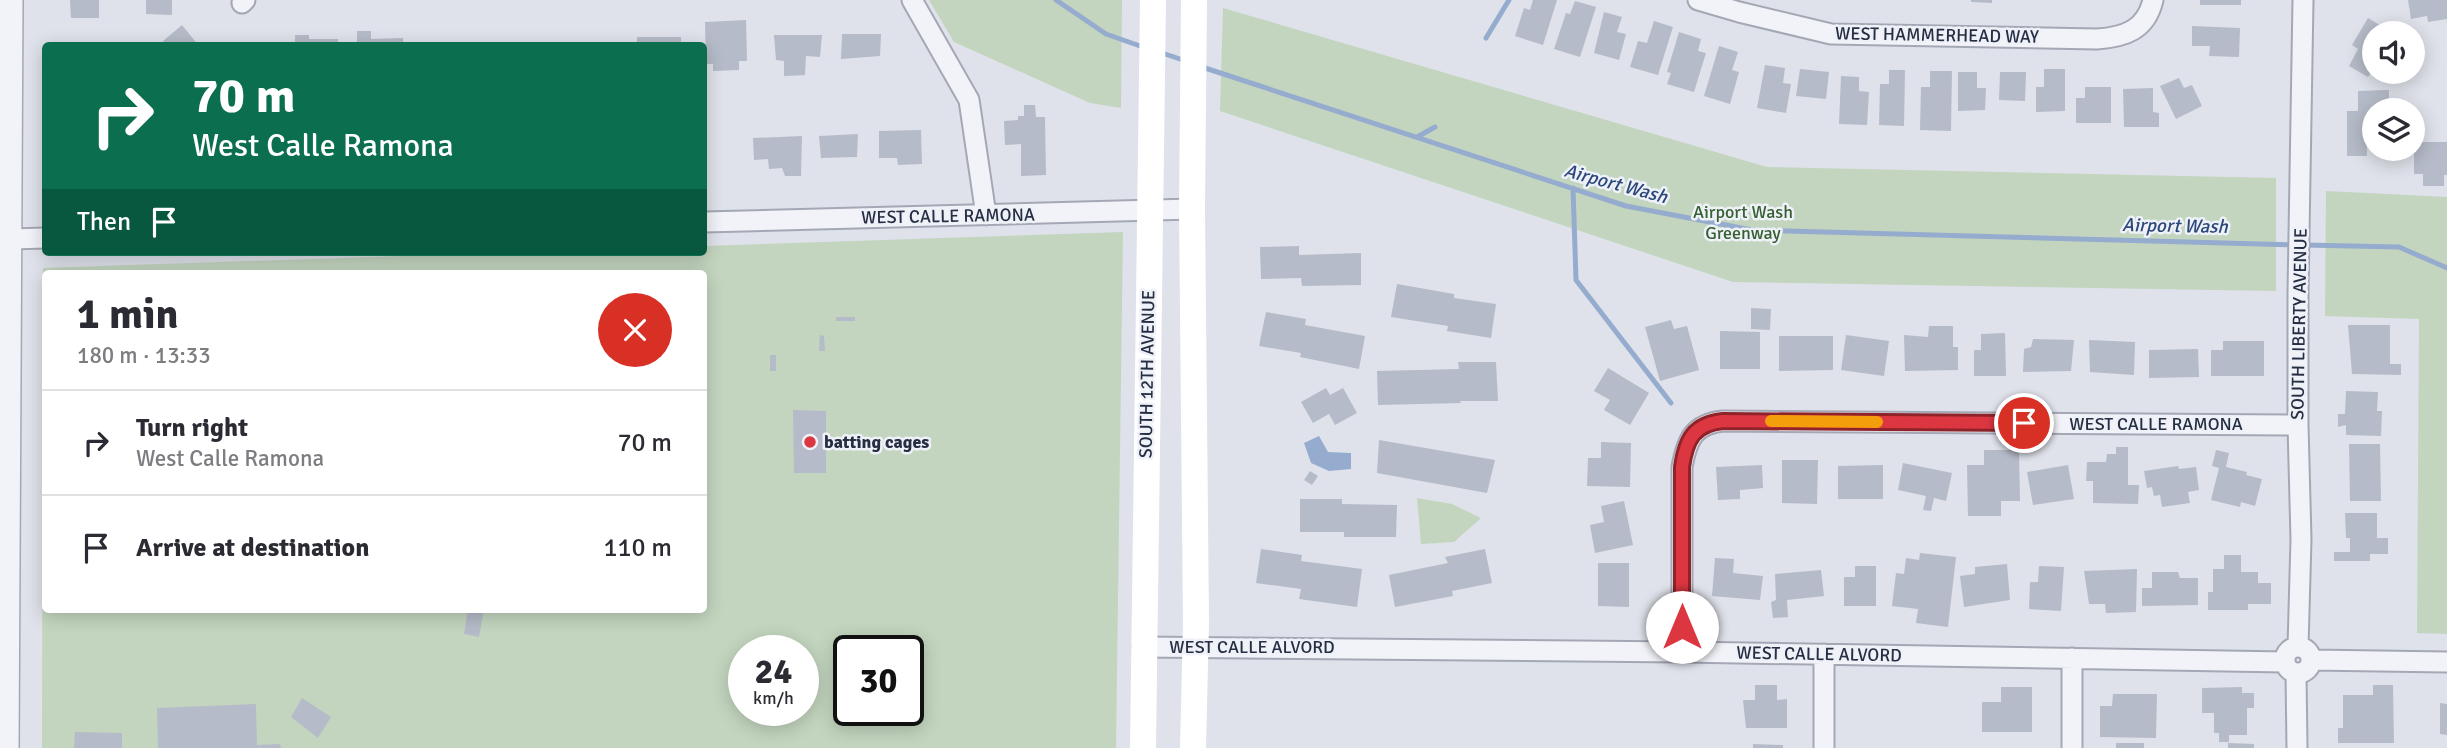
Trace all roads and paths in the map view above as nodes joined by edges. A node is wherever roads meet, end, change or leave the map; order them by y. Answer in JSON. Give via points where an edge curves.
{"nodes":[{"id":1,"x":11,"y":0,"type":"edge"},
{"id":2,"x":912,"y":0,"type":"edge"},
{"id":3,"x":1698,"y":0,"type":"edge"},
{"id":4,"x":2153,"y":0,"type":"edge"},
{"id":5,"x":2303,"y":0,"type":"edge"},
{"id":6,"x":1153,"y":4,"type":"edge"},
{"id":7,"x":1739,"y":6,"type":"edge"},
{"id":8,"x":1194,"y":12,"type":"edge"},
{"id":9,"x":5,"y":155,"type":"edge"},
{"id":10,"x":1192,"y":209,"type":"junction"},
{"id":11,"x":1149,"y":211,"type":"junction"},
{"id":12,"x":986,"y":215,"type":"junction"},
{"id":13,"x":707,"y":222,"type":"edge"},
{"id":14,"x":42,"y":238,"type":"edge"},
{"id":15,"x":10,"y":239,"type":"junction"},
{"id":16,"x":4,"y":418,"type":"edge"},
{"id":17,"x":2298,"y":425,"type":"junction"},
{"id":18,"x":1195,"y":646,"type":"junction"},
{"id":19,"x":1143,"y":647,"type":"junction"},
{"id":20,"x":1682,"y":652,"type":"junction"},
{"id":21,"x":1824,"y":654,"type":"junction"},
{"id":22,"x":2073,"y":658,"type":"junction"},
{"id":23,"x":2298,"y":661,"type":"junction"},
{"id":24,"x":2447,"y":662,"type":"edge"},
{"id":25,"x":4,"y":678,"type":"edge"},
{"id":26,"x":7,"y":748,"type":"edge"},
{"id":27,"x":1143,"y":748,"type":"edge"},
{"id":28,"x":1193,"y":748,"type":"edge"},
{"id":29,"x":1824,"y":748,"type":"edge"},
{"id":30,"x":2072,"y":748,"type":"edge"},
{"id":31,"x":2297,"y":748,"type":"edge"}],
"edges":[{"from":1,"to":9,"type":"street"},
{"from":2,"to":12,"type":"street","via":[[969,100]]},
{"from":3,"to":7,"type":"street","name":"WEST HAMMERHEAD WAY"},
{"from":4,"to":7,"type":"street","name":"WEST HAMMERHEAD WAY","via":[[2141,30],[2097,39],[1831,34]]},
{"from":5,"to":17,"type":"street","name":"SOUTH LIBERTY AVENUE"},
{"from":6,"to":11,"type":"main road","name":"SOUTH 12TH AVENUE"},
{"from":8,"to":10,"type":"main road"},
{"from":9,"to":15,"type":"street"},
{"from":10,"to":11,"type":"street","name":"WEST CALLE RAMONA"},
{"from":10,"to":18,"type":"main road"},
{"from":11,"to":12,"type":"street","name":"WEST CALLE RAMONA"},
{"from":11,"to":19,"type":"main road","name":"SOUTH 12TH AVENUE"},
{"from":12,"to":13,"type":"street","name":"WEST CALLE RAMONA"},
{"from":14,"to":15,"type":"street"},
{"from":15,"to":16,"type":"street"},
{"from":16,"to":25,"type":"street"},
{"from":17,"to":20,"type":"street","name":"WEST CALLE RAMONA","via":[[1691,424],[1682,467]]},
{"from":17,"to":23,"type":"street","name":"SOUTH LIBERTY AVENUE"},
{"from":18,"to":19,"type":"street","name":"WEST CALLE ALVORD"},
{"from":18,"to":20,"type":"street","name":"WEST CALLE ALVORD"},
{"from":18,"to":28,"type":"main road"},
{"from":19,"to":27,"type":"main road","name":"SOUTH 12TH AVENUE"},
{"from":20,"to":21,"type":"street","name":"WEST CALLE ALVORD"},
{"from":21,"to":22,"type":"street","name":"WEST CALLE ALVORD"},
{"from":21,"to":29,"type":"street"},
{"from":22,"to":23,"type":"street","name":"WEST CALLE ALVORD"},
{"from":22,"to":30,"type":"street"},
{"from":23,"to":24,"type":"street","name":"WEST CALLE ALVORD"},
{"from":23,"to":31,"type":"street","name":"SOUTH LIBERTY AVENUE"},
{"from":25,"to":26,"type":"street"}]}
